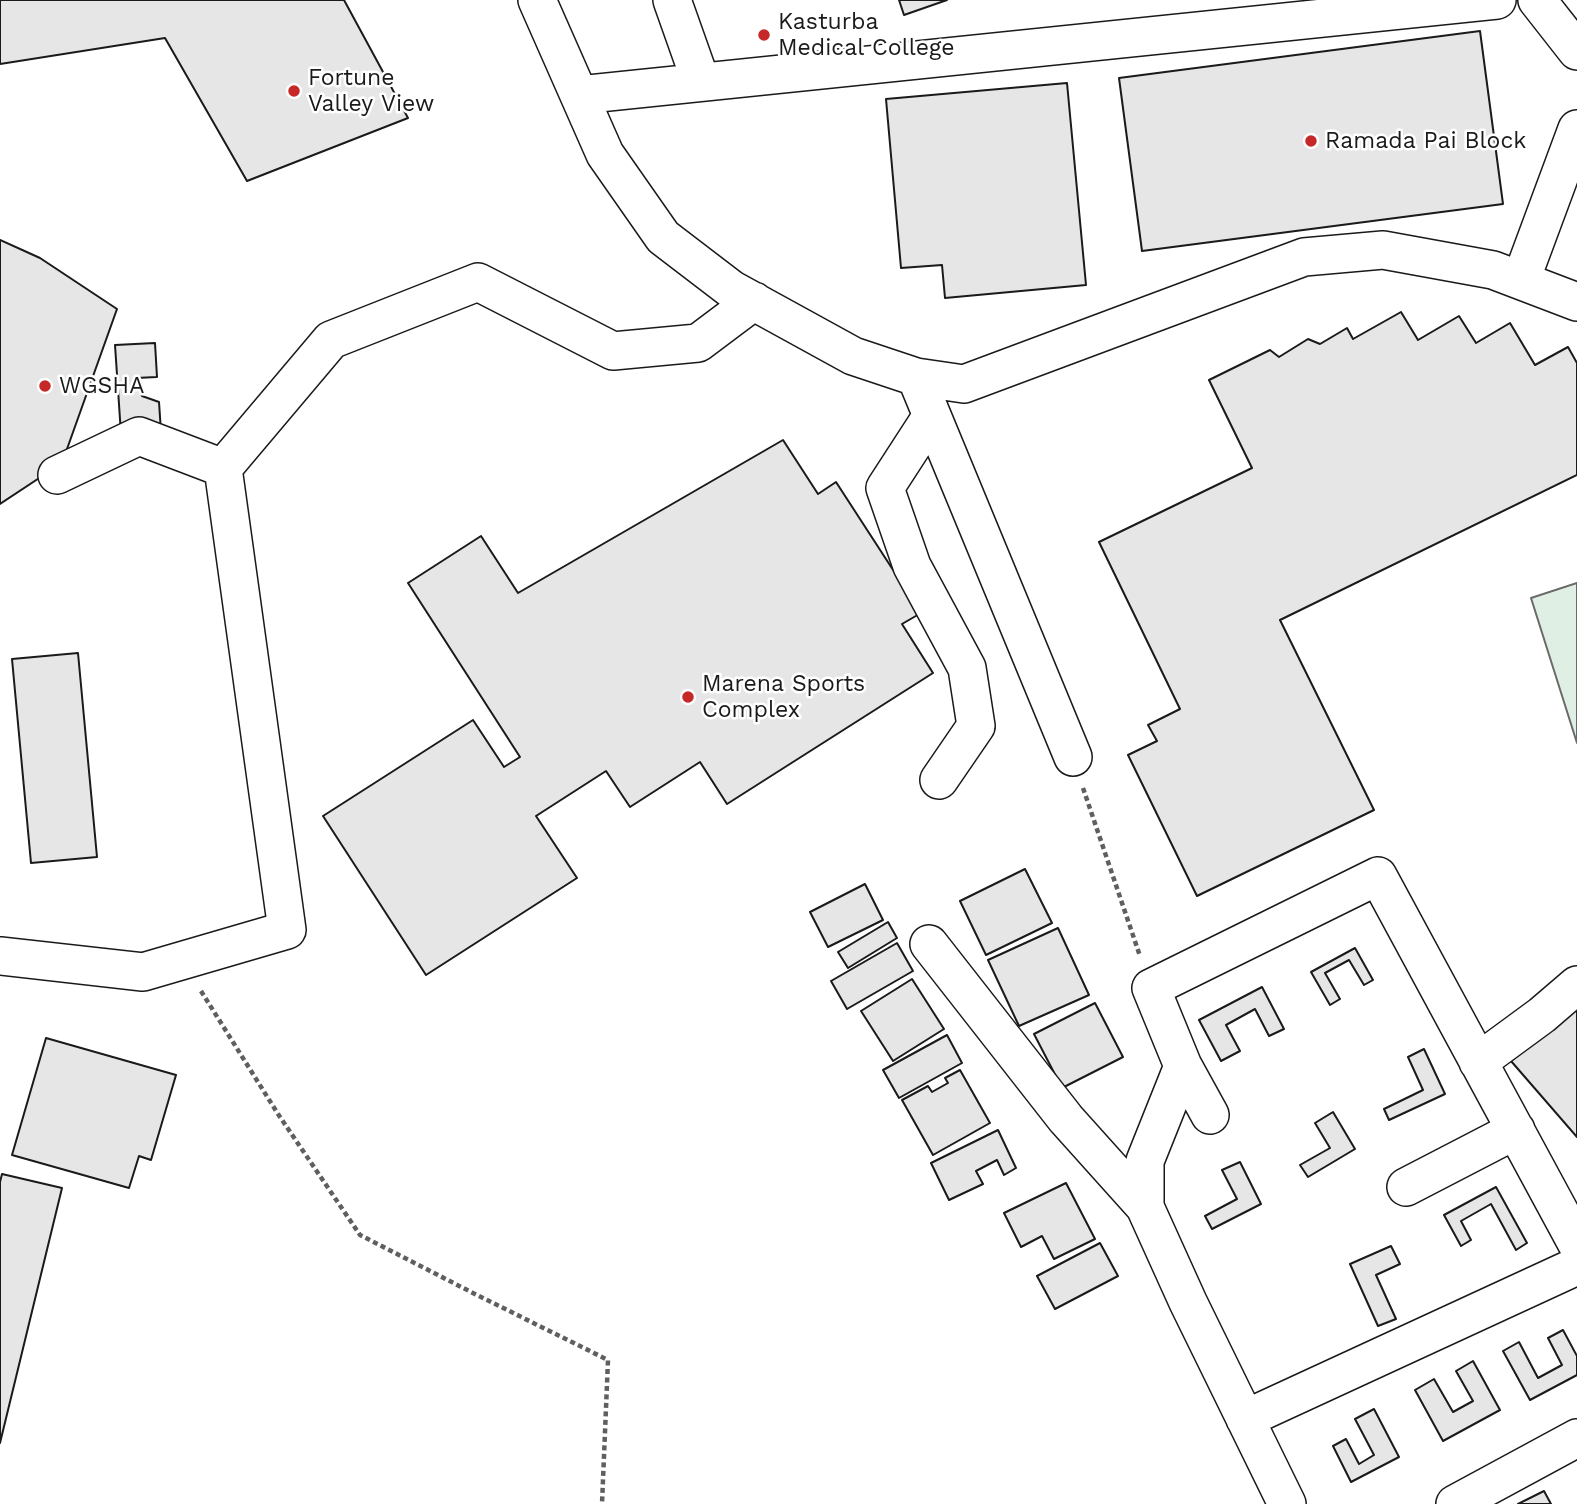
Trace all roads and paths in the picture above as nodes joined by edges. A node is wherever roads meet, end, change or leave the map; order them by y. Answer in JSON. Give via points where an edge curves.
{"nodes":[{"id":1,"x":537,"y":0,"type":"edge"},
{"id":2,"x":672,"y":0,"type":"edge"},
{"id":3,"x":1497,"y":0,"type":"edge"},
{"id":4,"x":1537,"y":0,"type":"edge"},
{"id":5,"x":1577,"y":51,"type":"edge"},
{"id":6,"x":701,"y":82,"type":"junction"},
{"id":7,"x":579,"y":95,"type":"junction"},
{"id":8,"x":1577,"y":130,"type":"edge"},
{"id":9,"x":1521,"y":281,"type":"junction"},
{"id":10,"x":754,"y":301,"type":"junction"},
{"id":11,"x":1577,"y":302,"type":"edge"},
{"id":12,"x":916,"y":377,"type":"junction"},
{"id":13,"x":931,"y":417,"type":"junction"},
{"id":14,"x":223,"y":468,"type":"junction"},
{"id":15,"x":57,"y":475,"type":"dead end"},
{"id":16,"x":1073,"y":757,"type":"joint"},
{"id":17,"x":939,"y":780,"type":"dead end"},
{"id":18,"x":929,"y":944,"type":"dead end"},
{"id":19,"x":0,"y":957,"type":"edge"},
{"id":20,"x":181,"y":960,"type":"junction"},
{"id":21,"x":1577,"y":985,"type":"edge"},
{"id":22,"x":1151,"y":988,"type":"junction"},
{"id":23,"x":1478,"y":1062,"type":"junction"},
{"id":24,"x":1183,"y":1066,"type":"junction"},
{"id":25,"x":1210,"y":1115,"type":"dead end"},
{"id":26,"x":1516,"y":1130,"type":"junction"},
{"id":27,"x":1406,"y":1187,"type":"dead end"},
{"id":28,"x":1145,"y":1207,"type":"junction"},
{"id":29,"x":1577,"y":1244,"type":"edge"},
{"id":30,"x":1577,"y":1266,"type":"edge"},
{"id":31,"x":1245,"y":1419,"type":"junction"},
{"id":32,"x":1577,"y":1438,"type":"edge"},
{"id":33,"x":602,"y":1504,"type":"edge"},
{"id":34,"x":1287,"y":1504,"type":"edge"},
{"id":35,"x":1455,"y":1504,"type":"edge"}],
"edges":[{"from":1,"to":7,"type":"street"},
{"from":2,"to":6,"type":"street"},
{"from":3,"to":6,"type":"street"},
{"from":4,"to":5,"type":"street"},
{"from":6,"to":7,"type":"street"},
{"from":7,"to":10,"type":"street","via":[[605,154],[663,237]]},
{"from":8,"to":9,"type":"street"},
{"from":9,"to":11,"type":"street"},
{"from":9,"to":12,"type":"street","via":[[1493,270],[1383,250],[1304,257],[964,384]]},
{"from":10,"to":12,"type":"street","via":[[853,356]]},
{"from":10,"to":14,"type":"street","via":[[698,342],[613,351],[478,282],[331,341]]},
{"from":12,"to":13,"type":"street"},
{"from":13,"to":16,"type":"street"},
{"from":13,"to":17,"type":"street","via":[[885,488],[912,566],[967,668],[976,726]]},
{"from":14,"to":15,"type":"street","via":[[139,436]]},
{"from":14,"to":20,"type":"street","via":[[287,930]]},
{"from":16,"to":22,"type":"path"},
{"from":18,"to":28,"type":"street","via":[[1066,1119]]},
{"from":19,"to":20,"type":"street","via":[[143,972]]},
{"from":20,"to":33,"type":"path","via":[[360,1235],[608,1360]]},
{"from":21,"to":23,"type":"street"},
{"from":22,"to":23,"type":"street","via":[[1378,876]]},
{"from":22,"to":24,"type":"street"},
{"from":23,"to":26,"type":"street"},
{"from":24,"to":25,"type":"street"},
{"from":24,"to":28,"type":"street","via":[[1145,1161]]},
{"from":26,"to":27,"type":"street"},
{"from":26,"to":29,"type":"street"},
{"from":28,"to":31,"type":"street"},
{"from":30,"to":31,"type":"street"},
{"from":31,"to":34,"type":"street"},
{"from":32,"to":35,"type":"street"}]}
